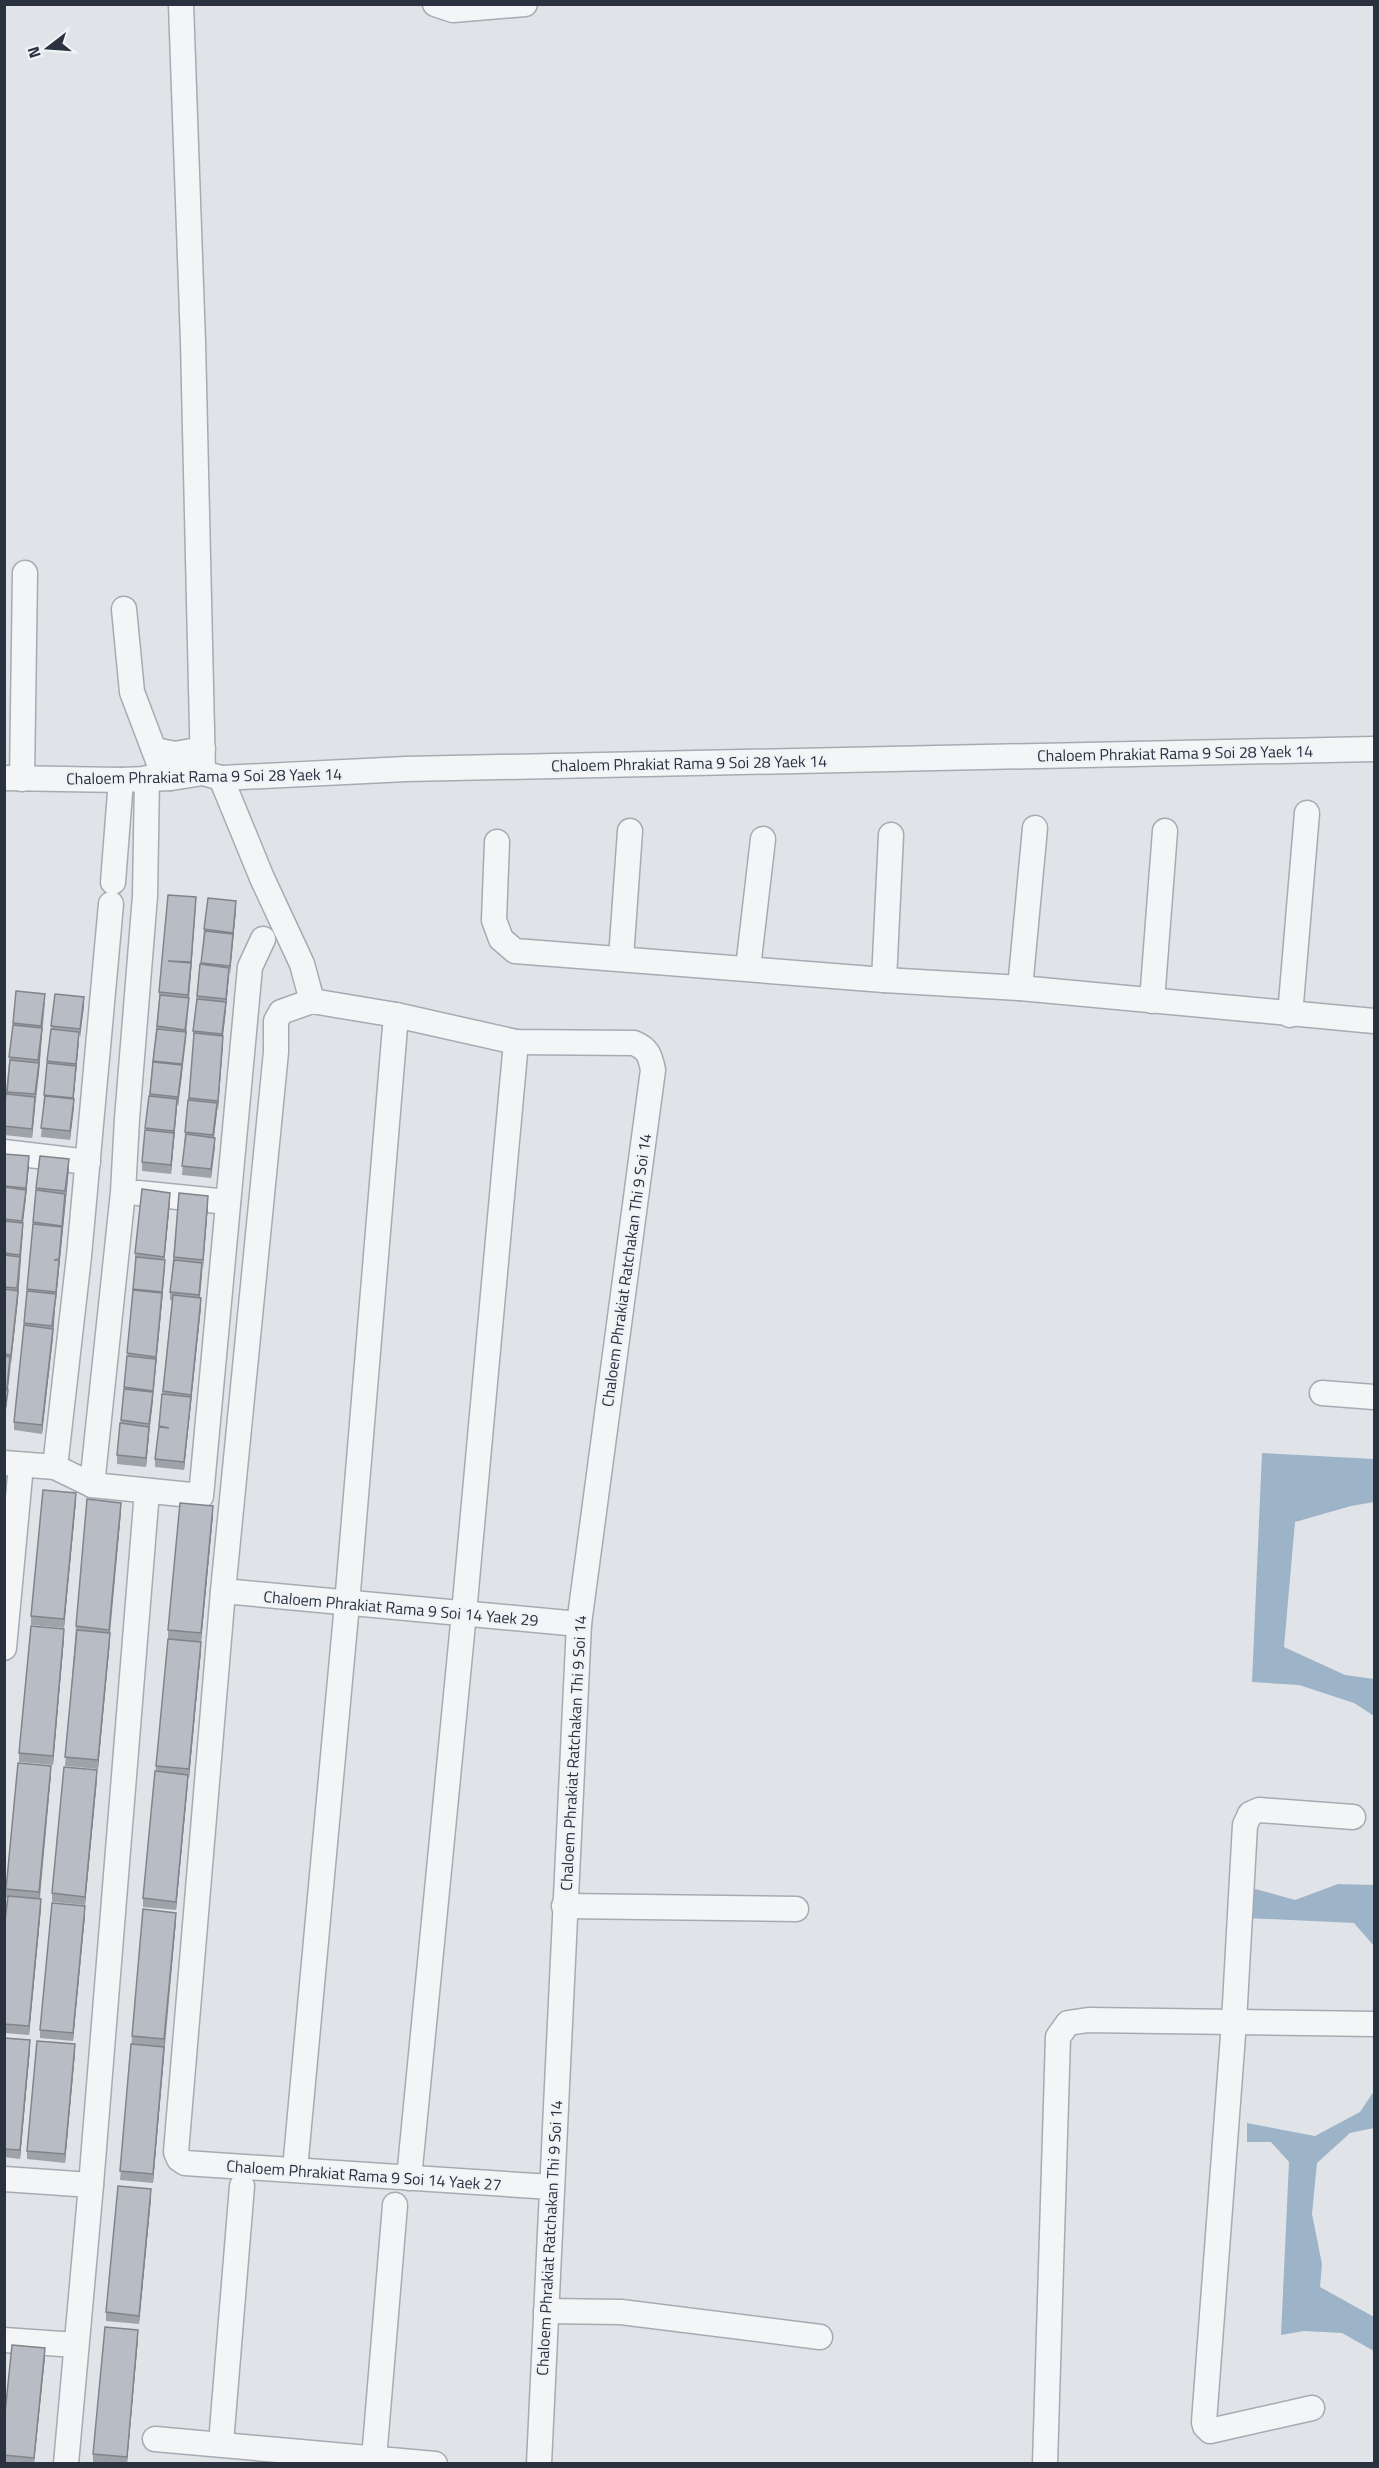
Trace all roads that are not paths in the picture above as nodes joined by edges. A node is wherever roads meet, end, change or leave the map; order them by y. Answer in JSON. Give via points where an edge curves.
{"nodes":[{"id":1,"x":182,"y":4,"type":"edge"},
{"id":2,"x":435,"y":4,"type":"edge"},
{"id":3,"x":525,"y":4,"type":"edge"},
{"id":4,"x":25,"y":573,"type":"dead end"},
{"id":5,"x":124,"y":609,"type":"dead end"},
{"id":6,"x":1374,"y":748,"type":"edge"},
{"id":7,"x":203,"y":749,"type":"junction"},
{"id":8,"x":155,"y":750,"type":"junction"},
{"id":9,"x":212,"y":776,"type":"junction"},
{"id":10,"x":13,"y":778,"type":"edge"},
{"id":11,"x":159,"y":778,"type":"junction"},
{"id":12,"x":121,"y":780,"type":"junction"},
{"id":13,"x":1307,"y":813,"type":"dead end"},
{"id":14,"x":1035,"y":828,"type":"dead end"},
{"id":15,"x":630,"y":831,"type":"dead end"},
{"id":16,"x":1165,"y":831,"type":"dead end"},
{"id":17,"x":891,"y":835,"type":"dead end"},
{"id":18,"x":763,"y":839,"type":"dead end"},
{"id":19,"x":497,"y":842,"type":"dead end"},
{"id":20,"x":263,"y":939,"type":"dead end"},
{"id":21,"x":621,"y":958,"type":"junction"},
{"id":22,"x":748,"y":968,"type":"junction"},
{"id":23,"x":884,"y":980,"type":"junction"},
{"id":24,"x":1020,"y":988,"type":"junction"},
{"id":25,"x":1152,"y":1001,"type":"junction"},
{"id":26,"x":312,"y":1002,"type":"junction"},
{"id":27,"x":396,"y":1015,"type":"junction"},
{"id":28,"x":1290,"y":1015,"type":"junction"},
{"id":29,"x":1374,"y":1022,"type":"edge"},
{"id":30,"x":516,"y":1042,"type":"junction"},
{"id":31,"x":93,"y":1116,"type":"junction"},
{"id":32,"x":127,"y":1119,"type":"junction"},
{"id":33,"x":4,"y":1152,"type":"edge"},
{"id":34,"x":88,"y":1162,"type":"junction"},
{"id":35,"x":123,"y":1192,"type":"junction"},
{"id":36,"x":228,"y":1202,"type":"junction"},
{"id":37,"x":79,"y":1256,"type":"junction"},
{"id":38,"x":116,"y":1260,"type":"junction"},
{"id":39,"x":1322,"y":1393,"type":"dead end"},
{"id":40,"x":1374,"y":1397,"type":"edge"},
{"id":41,"x":13,"y":1464,"type":"edge"},
{"id":42,"x":55,"y":1467,"type":"junction"},
{"id":43,"x":92,"y":1485,"type":"junction"},
{"id":44,"x":147,"y":1491,"type":"junction"},
{"id":45,"x":223,"y":1591,"type":"junction"},
{"id":46,"x":347,"y":1604,"type":"junction"},
{"id":47,"x":464,"y":1613,"type":"junction"},
{"id":48,"x":579,"y":1624,"type":"junction"},
{"id":49,"x":4,"y":1648,"type":"edge"},
{"id":50,"x":1353,"y":1817,"type":"dead end"},
{"id":51,"x":564,"y":1906,"type":"junction"},
{"id":52,"x":796,"y":1909,"type":"dead end"},
{"id":53,"x":1234,"y":2022,"type":"junction"},
{"id":54,"x":1374,"y":2024,"type":"edge"},
{"id":55,"x":295,"y":2169,"type":"junction"},
{"id":56,"x":409,"y":2178,"type":"junction"},
{"id":57,"x":4,"y":2179,"type":"edge"},
{"id":58,"x":92,"y":2185,"type":"junction"},
{"id":59,"x":242,"y":2186,"type":"dead end"},
{"id":60,"x":551,"y":2187,"type":"junction"},
{"id":61,"x":395,"y":2205,"type":"dead end"},
{"id":62,"x":546,"y":2311,"type":"junction"},
{"id":63,"x":820,"y":2337,"type":"dead end"},
{"id":64,"x":4,"y":2340,"type":"edge"},
{"id":65,"x":76,"y":2345,"type":"junction"},
{"id":66,"x":1312,"y":2408,"type":"dead end"},
{"id":67,"x":155,"y":2439,"type":"dead end"},
{"id":68,"x":221,"y":2443,"type":"junction"},
{"id":69,"x":374,"y":2459,"type":"junction"},
{"id":70,"x":66,"y":2463,"type":"edge"},
{"id":71,"x":435,"y":2463,"type":"edge"},
{"id":72,"x":539,"y":2463,"type":"edge"},
{"id":73,"x":1045,"y":2463,"type":"edge"}],
"edges":[{"from":1,"to":7,"type":"street"},
{"from":2,"to":3,"type":"street","via":[[453,10]]},
{"from":4,"to":10,"type":"street"},
{"from":5,"to":8,"type":"street","via":[[132,692]]},
{"from":6,"to":9,"type":"street","name":"Chaloem Phrakiat Rama 9 Soi 28 Yaek 14"},
{"from":7,"to":8,"type":"street","via":[[175,754]]},
{"from":7,"to":9,"type":"street"},
{"from":8,"to":11,"type":"street"},
{"from":9,"to":11,"type":"street","name":"Chaloem Phrakiat Rama 9 Soi 28 Yaek 14"},
{"from":9,"to":26,"type":"street","via":[[302,964]]},
{"from":10,"to":12,"type":"street","name":"Chaloem Phrakiat Rama 9 Soi 28 Yaek 14"},
{"from":11,"to":12,"type":"street","name":"Chaloem Phrakiat Rama 9 Soi 28 Yaek 14"},
{"from":11,"to":32,"type":"street"},
{"from":12,"to":31,"type":"street"},
{"from":13,"to":28,"type":"street"},
{"from":14,"to":24,"type":"street"},
{"from":15,"to":21,"type":"street"},
{"from":16,"to":25,"type":"street"},
{"from":17,"to":23,"type":"street"},
{"from":18,"to":22,"type":"street"},
{"from":19,"to":21,"type":"street","via":[[494,920],[501,939],[515,951]]},
{"from":20,"to":36,"type":"street","via":[[250,967]]},
{"from":21,"to":22,"type":"street"},
{"from":22,"to":23,"type":"street"},
{"from":23,"to":24,"type":"street"},
{"from":24,"to":25,"type":"street"},
{"from":25,"to":28,"type":"street"},
{"from":26,"to":27,"type":"street"},
{"from":26,"to":45,"type":"street","via":[[280,1012],[276,1021]]},
{"from":27,"to":30,"type":"street"},
{"from":27,"to":46,"type":"street"},
{"from":28,"to":29,"type":"street"},
{"from":30,"to":47,"type":"street"},
{"from":30,"to":48,"type":"street","name":"Chaloem Phrakiat Ratchakan Thi 9 Soi 14","via":[[634,1043],[645,1048],[653,1070]]},
{"from":31,"to":32,"type":"street"},
{"from":31,"to":34,"type":"street"},
{"from":32,"to":35,"type":"street"},
{"from":33,"to":34,"type":"street"},
{"from":34,"to":37,"type":"street"},
{"from":35,"to":36,"type":"street"},
{"from":35,"to":38,"type":"street"},
{"from":36,"to":44,"type":"street","via":[[201,1496]]},
{"from":37,"to":38,"type":"street"},
{"from":37,"to":42,"type":"street"},
{"from":38,"to":43,"type":"street"},
{"from":39,"to":40,"type":"street"},
{"from":41,"to":42,"type":"street"},
{"from":41,"to":49,"type":"street"},
{"from":42,"to":43,"type":"street"},
{"from":43,"to":44,"type":"street"},
{"from":44,"to":58,"type":"street"},
{"from":45,"to":46,"type":"street","name":"Chaloem Phrakiat Rama 9 Soi 14 Yaek 29"},
{"from":45,"to":55,"type":"street","name":"Chaloem Phrakiat Rama 9 Soi 14 Yaek 27","via":[[176,2152],[185,2163]]},
{"from":46,"to":47,"type":"street","name":"Chaloem Phrakiat Rama 9 Soi 14 Yaek 29"},
{"from":46,"to":55,"type":"street"},
{"from":47,"to":48,"type":"street","name":"Chaloem Phrakiat Rama 9 Soi 14 Yaek 29"},
{"from":47,"to":56,"type":"street"},
{"from":48,"to":51,"type":"street","name":"Chaloem Phrakiat Ratchakan Thi 9 Soi 14"},
{"from":50,"to":53,"type":"street","via":[[1259,1810],[1250,1814],[1245,1825]]},
{"from":51,"to":52,"type":"street"},
{"from":51,"to":60,"type":"street","name":"Chaloem Phrakiat Ratchakan Thi 9 Soi 14"},
{"from":53,"to":54,"type":"street"},
{"from":53,"to":66,"type":"street","via":[[1204,2422],[1210,2431]]},
{"from":53,"to":73,"type":"street","via":[[1088,2020],[1068,2023],[1058,2037]]},
{"from":55,"to":56,"type":"street","name":"Chaloem Phrakiat Rama 9 Soi 14 Yaek 27"},
{"from":56,"to":60,"type":"street","name":"Chaloem Phrakiat Rama 9 Soi 14 Yaek 27"},
{"from":57,"to":58,"type":"street"},
{"from":58,"to":65,"type":"street"},
{"from":59,"to":68,"type":"street"},
{"from":60,"to":62,"type":"street","name":"Chaloem Phrakiat Ratchakan Thi 9 Soi 14"},
{"from":61,"to":69,"type":"street"},
{"from":62,"to":63,"type":"street","via":[[621,2312]]},
{"from":62,"to":72,"type":"street","name":"Chaloem Phrakiat Ratchakan Thi 9 Soi 14"},
{"from":64,"to":65,"type":"street"},
{"from":65,"to":70,"type":"street"},
{"from":67,"to":68,"type":"street"},
{"from":68,"to":69,"type":"street"},
{"from":69,"to":71,"type":"street"}]}
